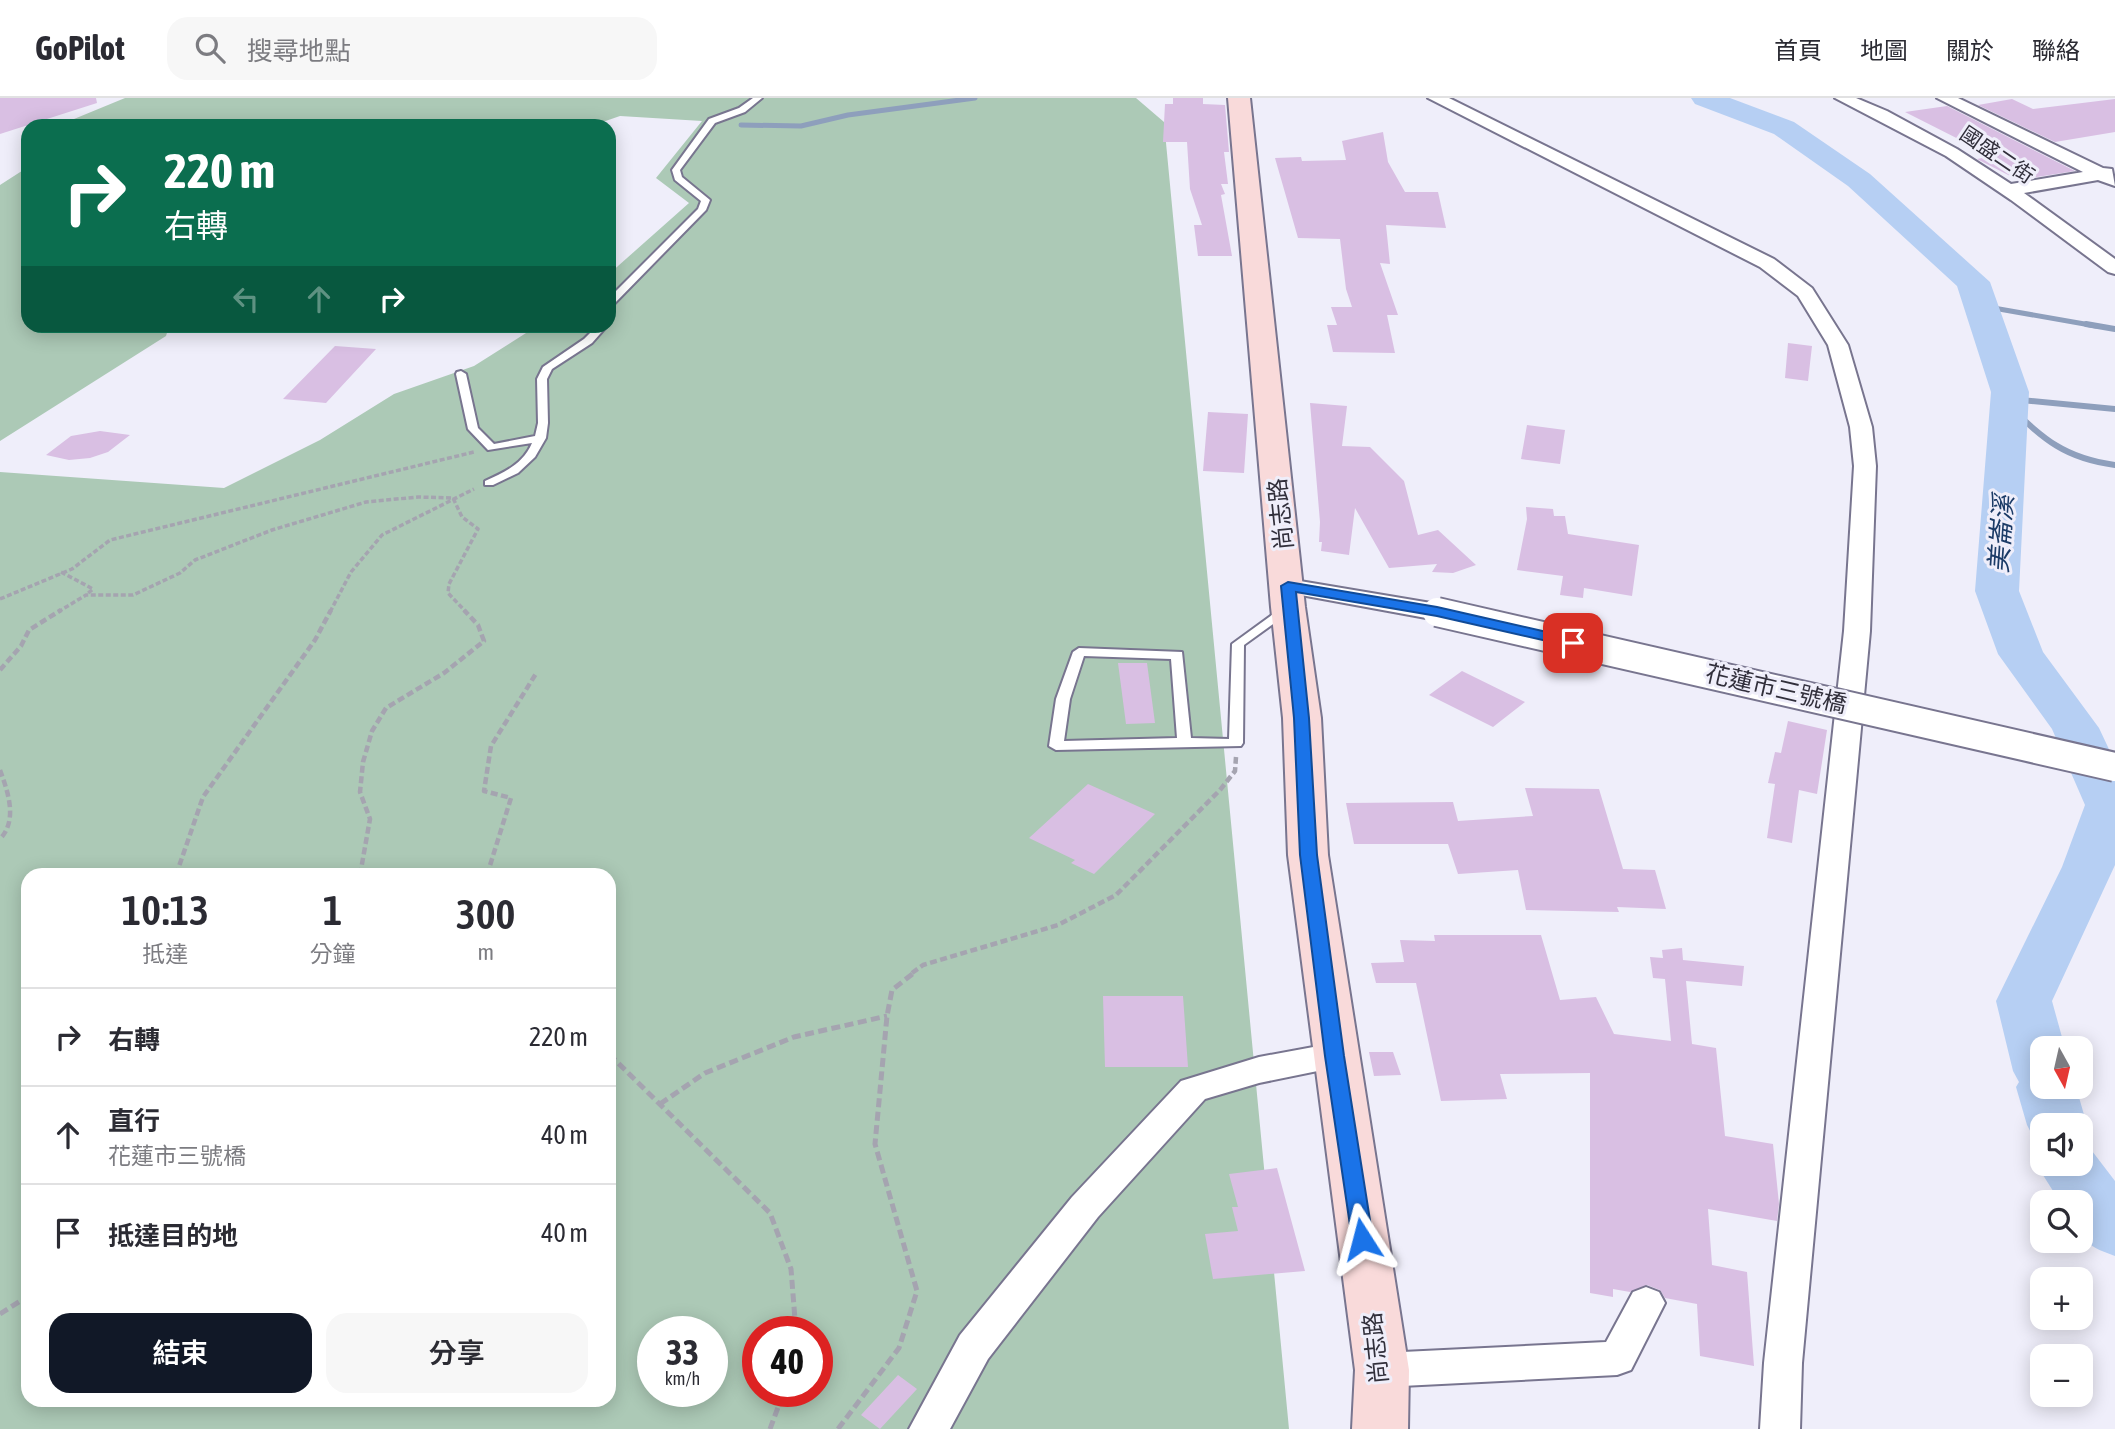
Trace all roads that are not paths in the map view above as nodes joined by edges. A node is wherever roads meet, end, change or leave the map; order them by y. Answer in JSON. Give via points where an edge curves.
{"nodes":[{"id":1,"x":758,"y":98,"type":"edge"},
{"id":2,"x":1239,"y":98,"type":"edge"},
{"id":3,"x":1436,"y":98,"type":"edge"},
{"id":4,"x":1843,"y":98,"type":"edge"},
{"id":5,"x":1945,"y":98,"type":"edge"},
{"id":6,"x":2111,"y":176,"type":"edge"},
{"id":7,"x":2009,"y":190,"type":"junction"},
{"id":8,"x":2115,"y":268,"type":"edge"},
{"id":9,"x":616,"y":297,"type":"edge"},
{"id":10,"x":595,"y":333,"type":"edge"},
{"id":11,"x":461,"y":373,"type":"dead end"},
{"id":12,"x":540,"y":438,"type":"junction"},
{"id":13,"x":489,"y":482,"type":"road end"},
{"id":14,"x":1288,"y":597,"type":"junction"},
{"id":15,"x":1184,"y":742,"type":"junction"},
{"id":16,"x":2115,"y":767,"type":"edge"},
{"id":17,"x":1335,"y":1056,"type":"junction"},
{"id":18,"x":1646,"y":1303,"type":"dead end"},
{"id":19,"x":1382,"y":1370,"type":"junction"},
{"id":20,"x":929,"y":1429,"type":"edge"},
{"id":21,"x":1380,"y":1429,"type":"edge"},
{"id":22,"x":1780,"y":1429,"type":"edge"}],
"edges":[{"from":1,"to":9,"type":"lane","via":[[742,110],[712,121],[676,170],[678,178],[706,200],[702,210]]},
{"from":2,"to":14,"type":"street","name":"尚志路"},
{"from":3,"to":22,"type":"street","via":[[1767,263],[1805,292],[1838,345],[1847,371],[1865,466],[1857,631]]},
{"from":4,"to":7,"type":"street","name":"國盛二街","via":[[1944,146]]},
{"from":5,"to":6,"type":"street"},
{"from":6,"to":7,"type":"street"},
{"from":7,"to":8,"type":"street","name":"國盛二街"},
{"from":10,"to":12,"type":"lane","via":[[548,367],[542,379]]},
{"from":11,"to":12,"type":"lane","via":[[473,429],[492,447]]},
{"from":12,"to":13,"type":"lane","via":[[533,456],[512,473]]},
{"from":14,"to":15,"type":"lane","via":[[1238,644],[1236,743]]},
{"from":14,"to":16,"type":"street","name":"花蓮市三號橋","bridge":true,"via":[[1437,612]]},
{"from":14,"to":17,"type":"street","name":"尚志路","via":[[1302,718],[1308,855]]},
{"from":15,"to":15,"type":"lane","via":[[1177,655],[1079,652],[1063,699],[1056,746]]},
{"from":17,"to":19,"type":"street","name":"尚志路"},
{"from":17,"to":20,"type":"street","via":[[1259,1070],[1193,1090],[1085,1207],[974,1347]]},
{"from":18,"to":19,"type":"street","via":[[1617,1358]]},
{"from":19,"to":21,"type":"street","name":"尚志路"}]}
